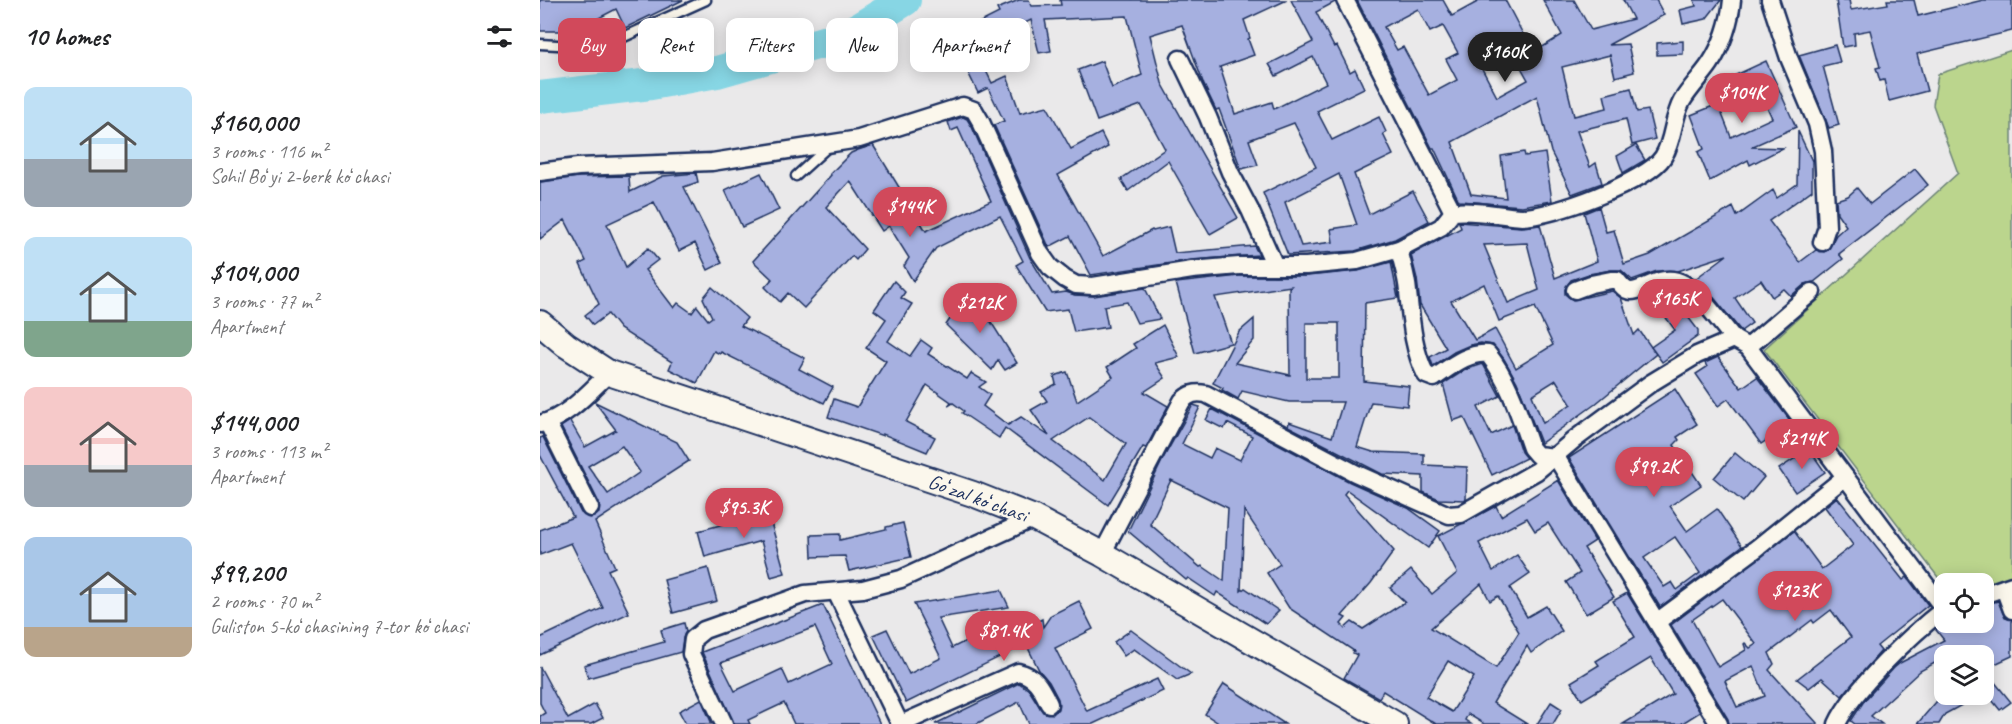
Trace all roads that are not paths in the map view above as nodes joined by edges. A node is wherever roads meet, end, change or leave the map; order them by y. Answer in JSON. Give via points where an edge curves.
{"nodes":[{"id":1,"x":706,"y":0,"type":"edge"},
{"id":2,"x":1346,"y":0,"type":"edge"},
{"id":3,"x":1732,"y":0,"type":"edge"},
{"id":4,"x":1770,"y":0,"type":"edge"},
{"id":5,"x":540,"y":44,"type":"edge"},
{"id":6,"x":1180,"y":58,"type":"dead end"},
{"id":7,"x":832,"y":143,"type":"junction"},
{"id":8,"x":540,"y":172,"type":"edge"},
{"id":9,"x":796,"y":176,"type":"dead end"},
{"id":10,"x":1453,"y":212,"type":"junction"},
{"id":11,"x":1821,"y":242,"type":"dead end"},
{"id":12,"x":1399,"y":249,"type":"junction"},
{"id":13,"x":1275,"y":266,"type":"junction"},
{"id":14,"x":1575,"y":290,"type":"dead end"},
{"id":15,"x":1812,"y":292,"type":"dead end"},
{"id":16,"x":540,"y":323,"type":"edge"},
{"id":17,"x":1741,"y":343,"type":"junction"},
{"id":18,"x":609,"y":373,"type":"junction"},
{"id":19,"x":543,"y":423,"type":"edge"},
{"id":20,"x":1556,"y":457,"type":"junction"},
{"id":21,"x":1845,"y":477,"type":"junction"},
{"id":22,"x":590,"y":508,"type":"dead end"},
{"id":23,"x":1034,"y":518,"type":"junction"},
{"id":24,"x":1102,"y":555,"type":"junction"},
{"id":25,"x":2008,"y":587,"type":"edge"},
{"id":26,"x":836,"y":592,"type":"junction"},
{"id":27,"x":1934,"y":596,"type":"edge"},
{"id":28,"x":2012,"y":610,"type":"edge"},
{"id":29,"x":1934,"y":618,"type":"edge"},
{"id":30,"x":1658,"y":621,"type":"junction"},
{"id":31,"x":1049,"y":704,"type":"dead end"},
{"id":32,"x":1840,"y":723,"type":"edge"},
{"id":33,"x":724,"y":724,"type":"edge"},
{"id":34,"x":901,"y":724,"type":"edge"},
{"id":35,"x":1395,"y":724,"type":"edge"},
{"id":36,"x":1719,"y":724,"type":"edge"}],
"edges":[{"from":1,"to":5,"type":"lane","via":[[606,45]]},
{"from":2,"to":10,"type":"street"},
{"from":3,"to":10,"type":"street","via":[[1724,37],[1682,101],[1662,159],[1647,173],[1578,204],[1546,213],[1523,217]]},
{"from":4,"to":11,"type":"street","via":[[1817,124],[1823,151],[1827,227]]},
{"from":6,"to":13,"type":"street"},
{"from":7,"to":8,"type":"street","via":[[712,162]]},
{"from":7,"to":9,"type":"lane"},
{"from":7,"to":13,"type":"street","via":[[859,139],[963,106],[974,110],[1040,253],[1050,267],[1076,285],[1093,286],[1192,270]]},
{"from":10,"to":12,"type":"street","via":[[1441,227]]},
{"from":12,"to":13,"type":"street","via":[[1357,261]]},
{"from":12,"to":20,"type":"street","via":[[1411,324],[1426,375],[1434,378],[1468,357],[1488,354],[1507,386],[1531,448],[1537,455]]},
{"from":14,"to":17,"type":"street","via":[[1617,280],[1625,290],[1634,291],[1659,280],[1673,280],[1695,294]]},
{"from":15,"to":17,"type":"street"},
{"from":16,"to":18,"type":"street","name":"Goʻzal koʻchasi"},
{"from":17,"to":20,"type":"street","via":[[1697,355],[1651,383]]},
{"from":17,"to":21,"type":"street"},
{"from":18,"to":19,"type":"street","via":[[576,404]]},
{"from":18,"to":23,"type":"street","name":"Goʻzal koʻchasi","via":[[973,494]]},
{"from":19,"to":22,"type":"street"},
{"from":20,"to":24,"type":"street","via":[[1461,514],[1449,515],[1355,473],[1197,392],[1182,401]]},
{"from":20,"to":30,"type":"street"},
{"from":21,"to":27,"type":"street"},
{"from":21,"to":30,"type":"street"},
{"from":23,"to":24,"type":"street","name":"Goʻzal koʻchasi"},
{"from":23,"to":26,"type":"street","via":[[901,579]]},
{"from":24,"to":35,"type":"street","name":"Goʻzal koʻchasi"},
{"from":25,"to":28,"type":"street"},
{"from":26,"to":33,"type":"street","via":[[806,594],[704,630],[693,639],[691,654]]},
{"from":26,"to":34,"type":"street"},
{"from":29,"to":32,"type":"street","via":[[1867,682]]},
{"from":30,"to":36,"type":"street"},
{"from":31,"to":34,"type":"street","via":[[1040,686],[1028,674],[1018,672]]}]}
